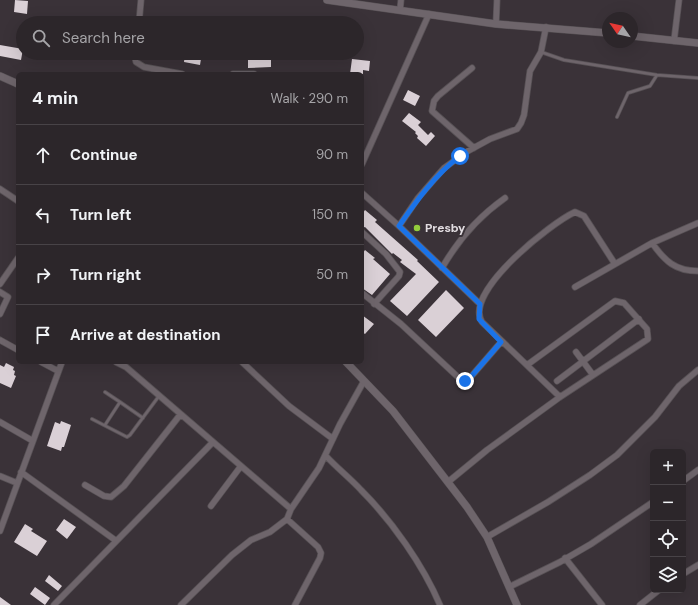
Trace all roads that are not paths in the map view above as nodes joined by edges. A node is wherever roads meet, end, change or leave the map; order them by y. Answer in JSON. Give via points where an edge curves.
{"nodes":[{"id":1,"x":141,"y":0,"type":"edge"},
{"id":2,"x":327,"y":0,"type":"edge"},
{"id":3,"x":401,"y":0,"type":"edge"},
{"id":4,"x":497,"y":0,"type":"edge"},
{"id":5,"x":679,"y":0,"type":"edge"},
{"id":6,"x":400,"y":10,"type":"junction"},
{"id":7,"x":429,"y":14,"type":"junction"},
{"id":8,"x":140,"y":16,"type":"edge"},
{"id":9,"x":496,"y":24,"type":"junction"},
{"id":10,"x":546,"y":27,"type":"junction"},
{"id":11,"x":602,"y":32,"type":"edge"},
{"id":12,"x":638,"y":37,"type":"edge"},
{"id":13,"x":674,"y":41,"type":"junction"},
{"id":14,"x":698,"y":44,"type":"edge"},
{"id":15,"x":541,"y":52,"type":"junction"},
{"id":16,"x":136,"y":60,"type":"edge"},
{"id":17,"x":472,"y":68,"type":"dead end"},
{"id":18,"x":171,"y":72,"type":"edge"},
{"id":19,"x":657,"y":75,"type":"junction"},
{"id":20,"x":0,"y":76,"type":"edge"},
{"id":21,"x":698,"y":78,"type":"edge"},
{"id":22,"x":16,"y":83,"type":"edge"},
{"id":23,"x":617,"y":116,"type":"dead end"},
{"id":24,"x":474,"y":148,"type":"junction"},
{"id":25,"x":364,"y":160,"type":"edge"},
{"id":26,"x":0,"y":189,"type":"edge"},
{"id":27,"x":364,"y":195,"type":"edge"},
{"id":28,"x":504,"y":198,"type":"dead end"},
{"id":29,"x":16,"y":199,"type":"edge"},
{"id":30,"x":698,"y":223,"type":"edge"},
{"id":31,"x":399,"y":226,"type":"junction"},
{"id":32,"x":364,"y":234,"type":"edge"},
{"id":33,"x":652,"y":243,"type":"junction"},
{"id":34,"x":16,"y":261,"type":"edge"},
{"id":35,"x":615,"y":264,"type":"junction"},
{"id":36,"x":442,"y":268,"type":"junction"},
{"id":37,"x":698,"y":271,"type":"edge"},
{"id":38,"x":0,"y":284,"type":"edge"},
{"id":39,"x":575,"y":287,"type":"dead end"},
{"id":40,"x":0,"y":292,"type":"edge"},
{"id":41,"x":364,"y":295,"type":"edge"},
{"id":42,"x":374,"y":304,"type":"junction"},
{"id":43,"x":480,"y":304,"type":"junction"},
{"id":44,"x":0,"y":314,"type":"edge"},
{"id":45,"x":639,"y":319,"type":"junction"},
{"id":46,"x":0,"y":340,"type":"edge"},
{"id":47,"x":501,"y":342,"type":"junction"},
{"id":48,"x":16,"y":349,"type":"edge"},
{"id":49,"x":576,"y":352,"type":"dead end"},
{"id":50,"x":583,"y":362,"type":"junction"},
{"id":51,"x":45,"y":364,"type":"edge"},
{"id":52,"x":61,"y":364,"type":"edge"},
{"id":53,"x":119,"y":364,"type":"edge"},
{"id":54,"x":244,"y":364,"type":"edge"},
{"id":55,"x":348,"y":364,"type":"edge"},
{"id":56,"x":527,"y":365,"type":"junction"},
{"id":57,"x":698,"y":370,"type":"edge"},
{"id":58,"x":58,"y":371,"type":"junction"},
{"id":59,"x":593,"y":375,"type":"junction"},
{"id":60,"x":364,"y":381,"type":"junction"},
{"id":61,"x":556,"y":381,"type":"dead end"},
{"id":62,"x":105,"y":392,"type":"dead end"},
{"id":63,"x":159,"y":396,"type":"junction"},
{"id":64,"x":560,"y":397,"type":"junction"},
{"id":65,"x":120,"y":402,"type":"junction"},
{"id":66,"x":180,"y":415,"type":"junction"},
{"id":67,"x":143,"y":418,"type":"junction"},
{"id":68,"x":92,"y":419,"type":"dead end"},
{"id":69,"x":0,"y":422,"type":"edge"},
{"id":70,"x":106,"y":425,"type":"junction"},
{"id":71,"x":333,"y":439,"type":"junction"},
{"id":72,"x":33,"y":441,"type":"junction"},
{"id":73,"x":213,"y":442,"type":"junction"},
{"id":74,"x":326,"y":456,"type":"junction"},
{"id":75,"x":241,"y":466,"type":"junction"},
{"id":76,"x":698,"y":470,"type":"edge"},
{"id":77,"x":21,"y":472,"type":"junction"},
{"id":78,"x":0,"y":476,"type":"edge"},
{"id":79,"x":686,"y":479,"type":"edge"},
{"id":80,"x":448,"y":482,"type":"junction"},
{"id":81,"x":17,"y":483,"type":"junction"},
{"id":82,"x":85,"y":485,"type":"dead end"},
{"id":83,"x":650,"y":504,"type":"edge"},
{"id":84,"x":210,"y":506,"type":"dead end"},
{"id":85,"x":291,"y":510,"type":"junction"},
{"id":86,"x":287,"y":519,"type":"junction"},
{"id":87,"x":0,"y":531,"type":"edge"},
{"id":88,"x":487,"y":537,"type":"junction"},
{"id":89,"x":115,"y":540,"type":"junction"},
{"id":90,"x":565,"y":558,"type":"junction"},
{"id":91,"x":698,"y":565,"type":"edge"},
{"id":92,"x":686,"y":572,"type":"edge"},
{"id":93,"x":509,"y":587,"type":"junction"},
{"id":94,"x":655,"y":593,"type":"edge"},
{"id":95,"x":54,"y":605,"type":"edge"},
{"id":96,"x":181,"y":605,"type":"edge"},
{"id":97,"x":295,"y":605,"type":"edge"},
{"id":98,"x":440,"y":605,"type":"edge"},
{"id":99,"x":517,"y":605,"type":"edge"},
{"id":100,"x":602,"y":605,"type":"edge"},
{"id":101,"x":640,"y":605,"type":"edge"}],
"edges":[{"from":1,"to":8,"type":"street"},
{"from":2,"to":6,"type":"street"},
{"from":3,"to":6,"type":"street"},
{"from":4,"to":9,"type":"street"},
{"from":5,"to":13,"type":"street"},
{"from":6,"to":7,"type":"street"},
{"from":7,"to":9,"type":"street"},
{"from":7,"to":25,"type":"street"},
{"from":9,"to":10,"type":"street"},
{"from":10,"to":11,"type":"street"},
{"from":10,"to":15,"type":"street"},
{"from":12,"to":13,"type":"street"},
{"from":13,"to":14,"type":"street"},
{"from":15,"to":19,"type":"lane","via":[[564,60]]},
{"from":15,"to":24,"type":"street","via":[[530,71],[524,116],[517,129]]},
{"from":16,"to":18,"type":"street","via":[[144,67]]},
{"from":17,"to":24,"type":"street","via":[[438,96],[432,110]]},
{"from":19,"to":21,"type":"lane"},
{"from":19,"to":23,"type":"lane","via":[[650,86],[628,93]]},
{"from":20,"to":22,"type":"street"},
{"from":24,"to":31,"type":"street","via":[[444,168],[418,198]]},
{"from":26,"to":29,"type":"street"},
{"from":27,"to":31,"type":"street"},
{"from":28,"to":36,"type":"street","via":[[467,231]]},
{"from":30,"to":33,"type":"street"},
{"from":31,"to":36,"type":"street"},
{"from":32,"to":42,"type":"street","via":[[386,254],[400,272]]},
{"from":33,"to":35,"type":"street"},
{"from":33,"to":37,"type":"street","via":[[659,253],[675,266],[685,271]]},
{"from":34,"to":38,"type":"street"},
{"from":35,"to":39,"type":"street"},
{"from":35,"to":43,"type":"street","via":[[584,216],[575,212],[522,250],[485,294]]},
{"from":36,"to":43,"type":"street"},
{"from":40,"to":44,"type":"street","via":[[8,297]]},
{"from":41,"to":42,"type":"street"},
{"from":42,"to":47,"type":"street","via":[[401,324],[460,379],[469,379]]},
{"from":43,"to":47,"type":"street","via":[[479,319]]},
{"from":45,"to":50,"type":"street"},
{"from":45,"to":56,"type":"street","via":[[624,304],[615,301]]},
{"from":45,"to":59,"type":"street","via":[[648,329],[648,339]]},
{"from":46,"to":48,"type":"street"},
{"from":47,"to":56,"type":"street"},
{"from":49,"to":50,"type":"street"},
{"from":50,"to":59,"type":"street"},
{"from":50,"to":61,"type":"street"},
{"from":51,"to":58,"type":"street"},
{"from":52,"to":58,"type":"street"},
{"from":53,"to":63,"type":"street"},
{"from":54,"to":71,"type":"street","via":[[289,406]]},
{"from":55,"to":60,"type":"street"},
{"from":56,"to":64,"type":"street"},
{"from":57,"to":88,"type":"street","via":[[679,386],[654,417],[617,455],[548,502]]},
{"from":58,"to":72,"type":"street"},
{"from":59,"to":64,"type":"street"},
{"from":60,"to":71,"type":"street"},
{"from":60,"to":80,"type":"street","via":[[393,411]]},
{"from":62,"to":65,"type":"lane"},
{"from":63,"to":66,"type":"street"},
{"from":63,"to":67,"type":"lane"},
{"from":64,"to":80,"type":"street"},
{"from":65,"to":67,"type":"lane"},
{"from":65,"to":70,"type":"lane"},
{"from":66,"to":73,"type":"street"},
{"from":66,"to":82,"type":"street","via":[[124,486],[111,497],[104,496]]},
{"from":67,"to":70,"type":"lane","via":[[127,437]]},
{"from":68,"to":70,"type":"lane"},
{"from":69,"to":72,"type":"street"},
{"from":71,"to":74,"type":"street"},
{"from":72,"to":77,"type":"street"},
{"from":73,"to":75,"type":"street"},
{"from":73,"to":89,"type":"street"},
{"from":74,"to":85,"type":"street"},
{"from":74,"to":98,"type":"street","via":[[389,521],[434,589]]},
{"from":75,"to":84,"type":"street"},
{"from":75,"to":85,"type":"street"},
{"from":76,"to":79,"type":"street"},
{"from":77,"to":81,"type":"street"},
{"from":77,"to":89,"type":"street"},
{"from":78,"to":81,"type":"street"},
{"from":80,"to":88,"type":"street"},
{"from":81,"to":87,"type":"street"},
{"from":83,"to":90,"type":"street"},
{"from":85,"to":86,"type":"street"},
{"from":86,"to":96,"type":"street","via":[[270,532],[251,540],[232,555]]},
{"from":86,"to":97,"type":"street","via":[[318,547],[321,553]]},
{"from":88,"to":93,"type":"street"},
{"from":89,"to":95,"type":"street"},
{"from":90,"to":93,"type":"street"},
{"from":90,"to":100,"type":"street"},
{"from":91,"to":92,"type":"street"},
{"from":93,"to":99,"type":"street"},
{"from":94,"to":101,"type":"street"}]}
